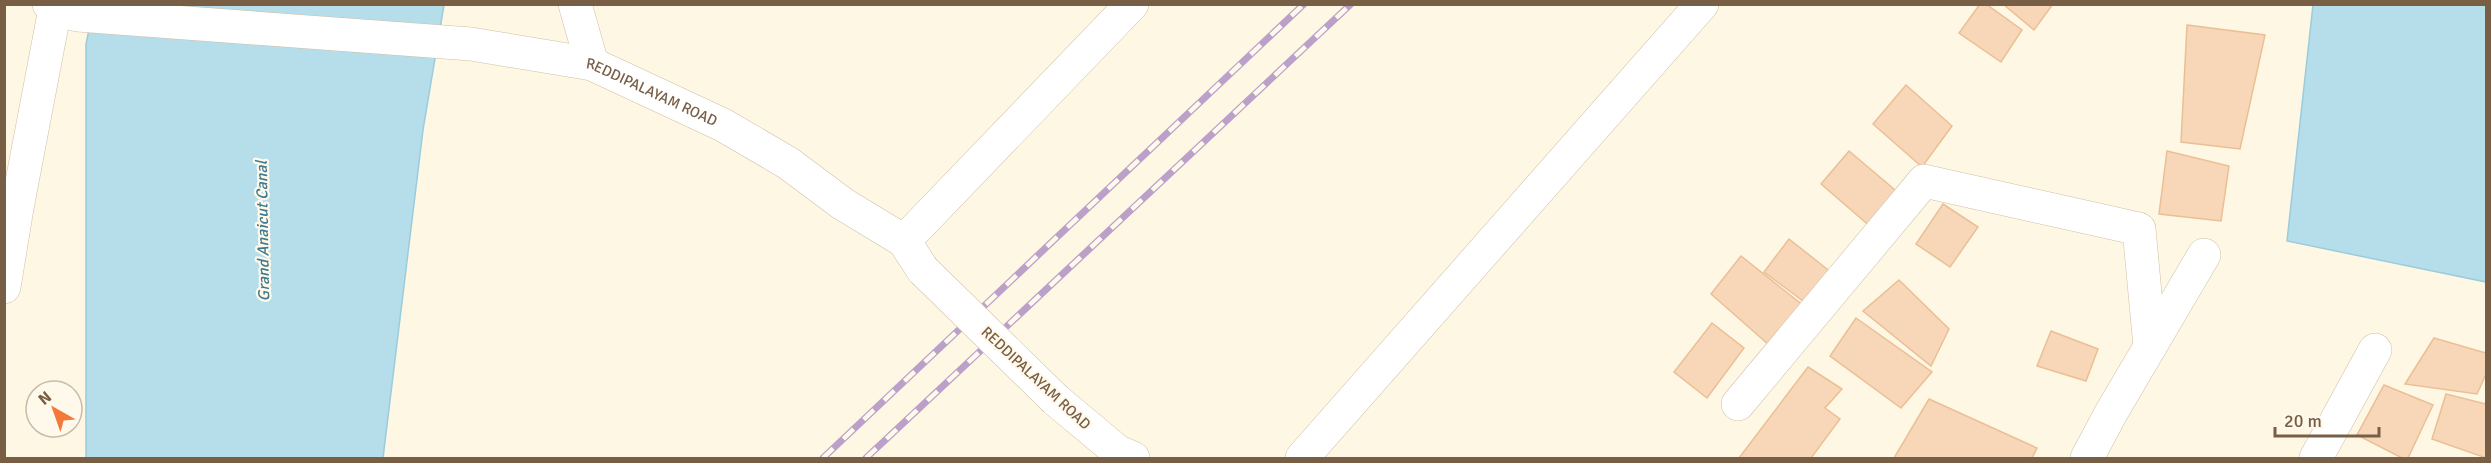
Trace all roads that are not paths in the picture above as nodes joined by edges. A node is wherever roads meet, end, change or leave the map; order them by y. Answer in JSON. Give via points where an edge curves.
{"nodes":[{"id":1,"x":574,"y":4,"type":"edge"},
{"id":2,"x":1132,"y":4,"type":"edge"},
{"id":3,"x":1702,"y":4,"type":"edge"},
{"id":4,"x":65,"y":8,"type":"edge"},
{"id":5,"x":592,"y":64,"type":"junction"},
{"id":6,"x":904,"y":241,"type":"junction"},
{"id":7,"x":2204,"y":255,"type":"dead end"},
{"id":8,"x":4,"y":287,"type":"edge"},
{"id":9,"x":2150,"y":346,"type":"junction"},
{"id":10,"x":2375,"y":350,"type":"dead end"},
{"id":11,"x":1738,"y":404,"type":"dead end"},
{"id":12,"x":1120,"y":456,"type":"edge"},
{"id":13,"x":1302,"y":459,"type":"edge"},
{"id":14,"x":2087,"y":459,"type":"edge"},
{"id":15,"x":2316,"y":459,"type":"edge"}],
"edges":[{"from":1,"to":5,"type":"street"},
{"from":2,"to":6,"type":"street"},
{"from":3,"to":13,"type":"street"},
{"from":4,"to":5,"type":"street","name":"REDDIPALAYAM ROAD","via":[[471,44]]},
{"from":4,"to":8,"type":"street","via":[[17,208]]},
{"from":5,"to":6,"type":"street","name":"REDDIPALAYAM ROAD","via":[[723,125],[788,163],[843,204]]},
{"from":6,"to":12,"type":"street","name":"REDDIPALAYAM ROAD","bridge":true,"via":[[923,270],[1056,400]]},
{"from":7,"to":9,"type":"street"},
{"from":9,"to":11,"type":"street","via":[[2139,229],[1924,181]]},
{"from":9,"to":14,"type":"street"},
{"from":10,"to":15,"type":"street"}]}
